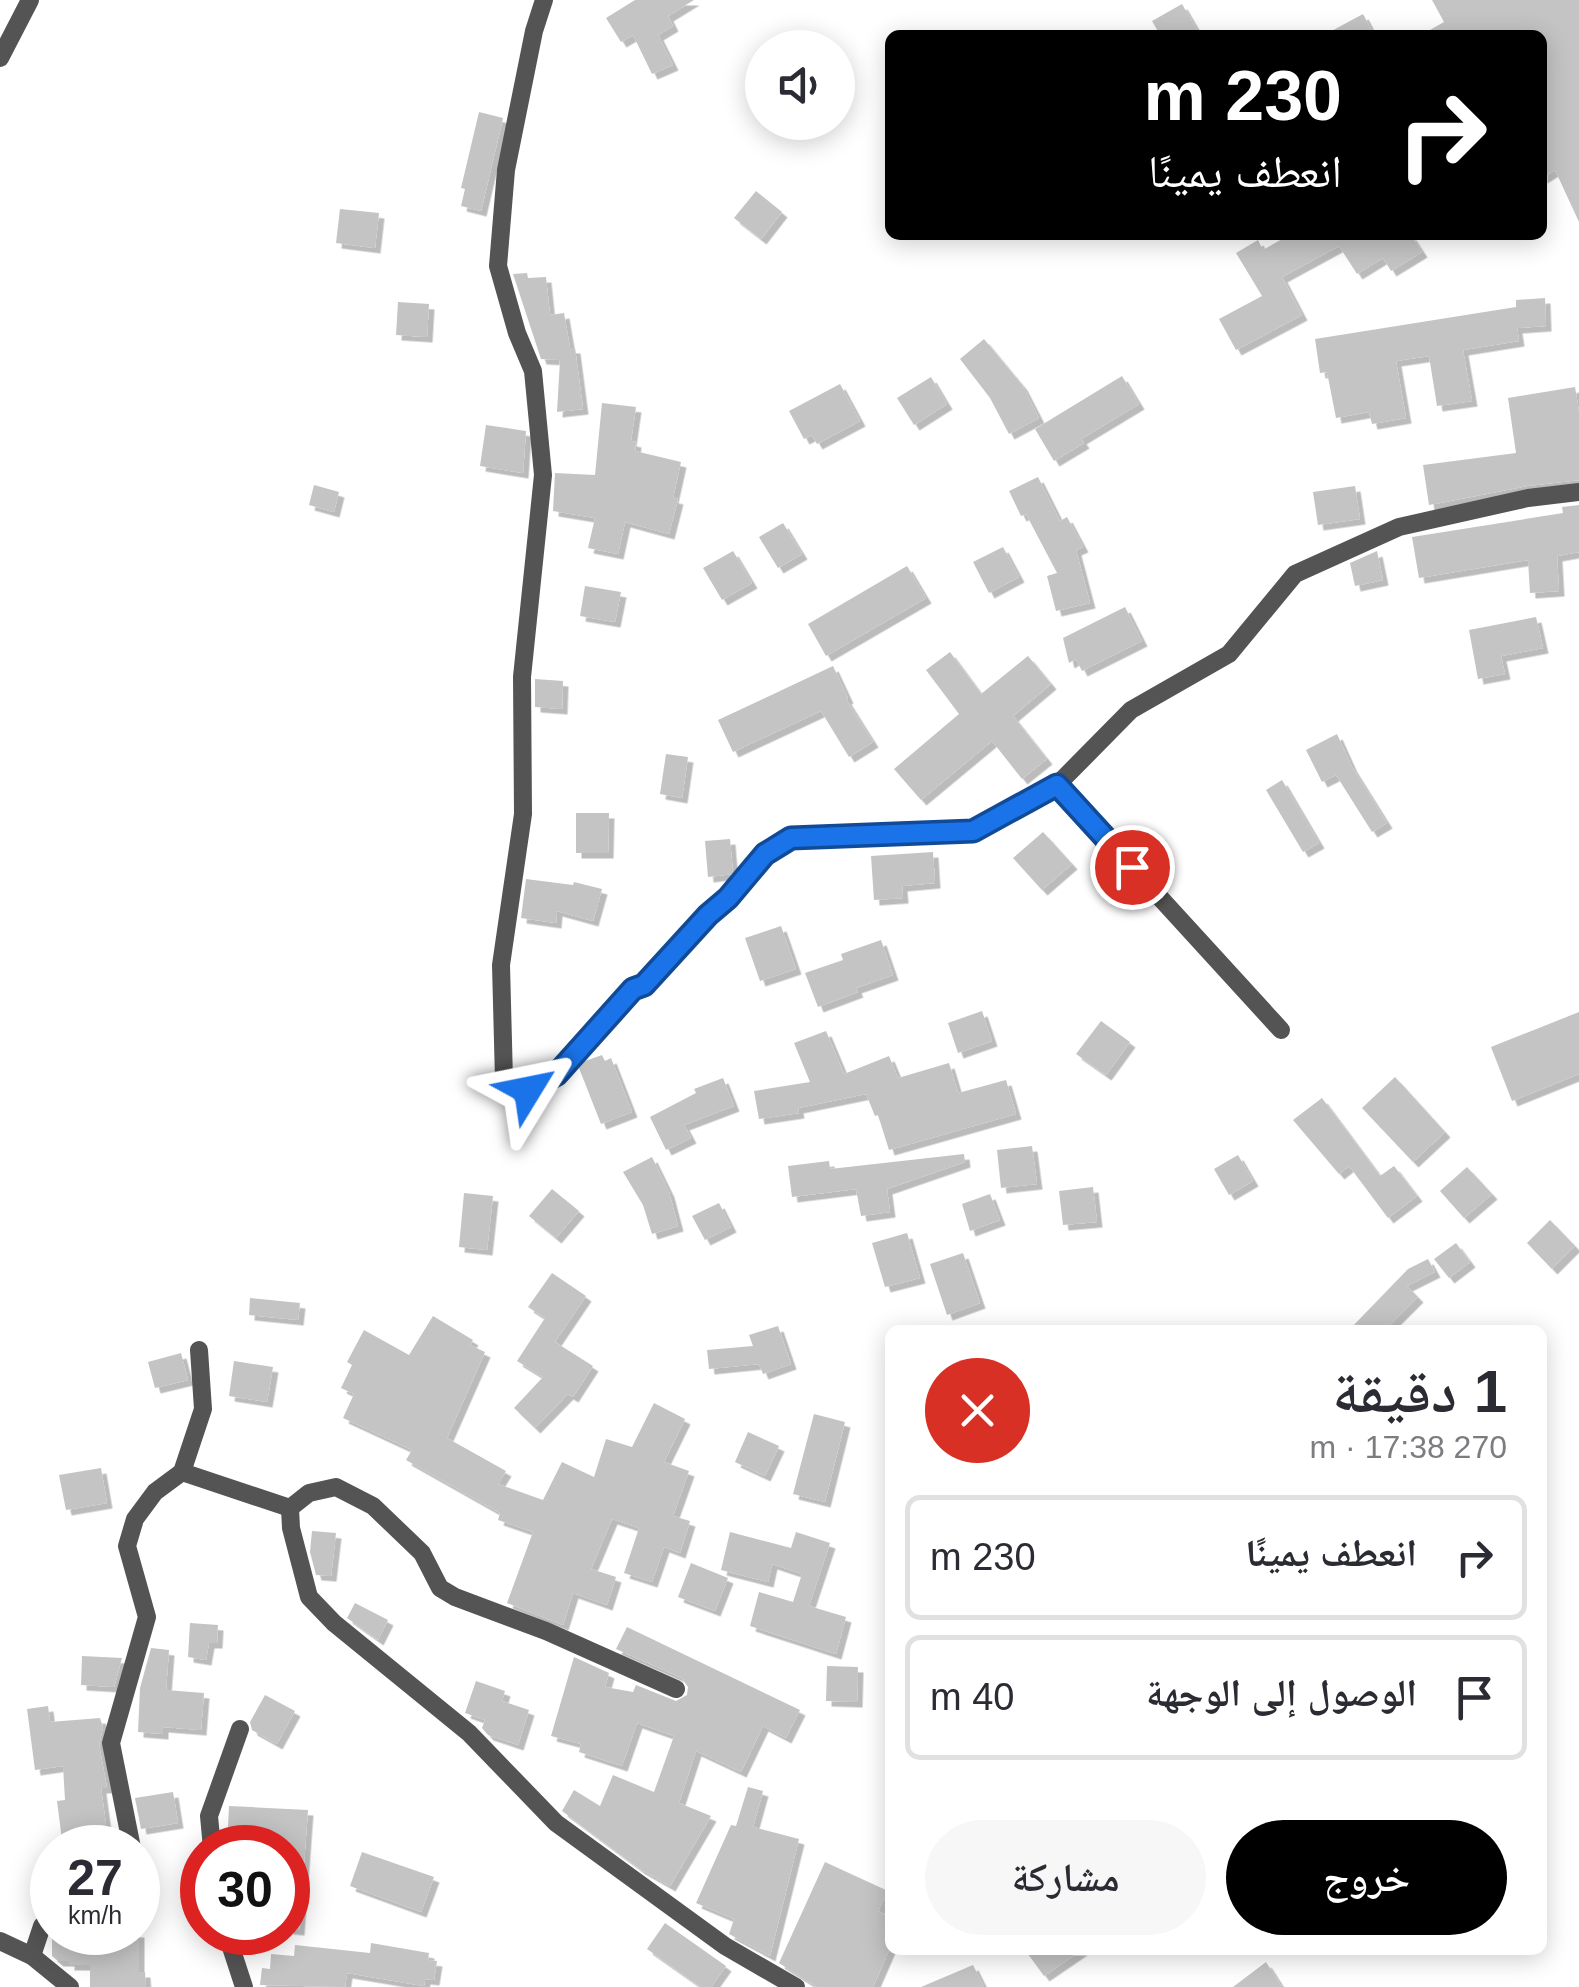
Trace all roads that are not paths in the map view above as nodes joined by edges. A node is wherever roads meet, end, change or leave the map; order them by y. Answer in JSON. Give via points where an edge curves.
{"nodes":[{"id":1,"x":30,"y":0,"type":"edge"},
{"id":2,"x":544,"y":0,"type":"edge"},
{"id":3,"x":0,"y":58,"type":"edge"},
{"id":4,"x":1579,"y":492,"type":"edge"},
{"id":5,"x":1057,"y":785,"type":"junction"},
{"id":6,"x":1281,"y":1030,"type":"dead end"},
{"id":7,"x":200,"y":1350,"type":"dead end"},
{"id":8,"x":182,"y":1472,"type":"junction"},
{"id":9,"x":290,"y":1508,"type":"junction"},
{"id":10,"x":676,"y":1689,"type":"dead end"},
{"id":11,"x":240,"y":1728,"type":"dead end"},
{"id":12,"x":127,"y":1825,"type":"edge"},
{"id":13,"x":210,"y":1825,"type":"edge"},
{"id":14,"x":0,"y":1942,"type":"edge"},
{"id":15,"x":234,"y":1955,"type":"edge"},
{"id":16,"x":32,"y":1956,"type":"joint"},
{"id":17,"x":70,"y":1987,"type":"edge"},
{"id":18,"x":244,"y":1987,"type":"edge"},
{"id":19,"x":796,"y":1987,"type":"edge"}],
"edges":[{"from":1,"to":3,"type":"street"},
{"from":2,"to":5,"type":"street","via":[[506,170],[498,266],[533,371],[543,475],[522,676],[523,814],[501,965],[504,1080],[528,1090],[557,1074],[765,854],[791,838],[973,831]]},
{"from":4,"to":5,"type":"street","via":[[1398,527],[1295,574],[1230,654],[1130,710]]},
{"from":5,"to":6,"type":"street"},
{"from":7,"to":8,"type":"street","via":[[202,1409]]},
{"from":8,"to":9,"type":"street"},
{"from":8,"to":12,"type":"street","via":[[135,1518],[127,1546],[147,1616],[111,1743]]},
{"from":9,"to":10,"type":"street","via":[[308,1492],[336,1487],[373,1506],[422,1553],[440,1588],[455,1597]]},
{"from":9,"to":19,"type":"street","via":[[309,1597],[334,1623],[468,1734],[556,1823],[725,1946]]},
{"from":11,"to":13,"type":"street"},
{"from":14,"to":16,"type":"street"},
{"from":15,"to":18,"type":"street"},
{"from":16,"to":17,"type":"street"}]}
